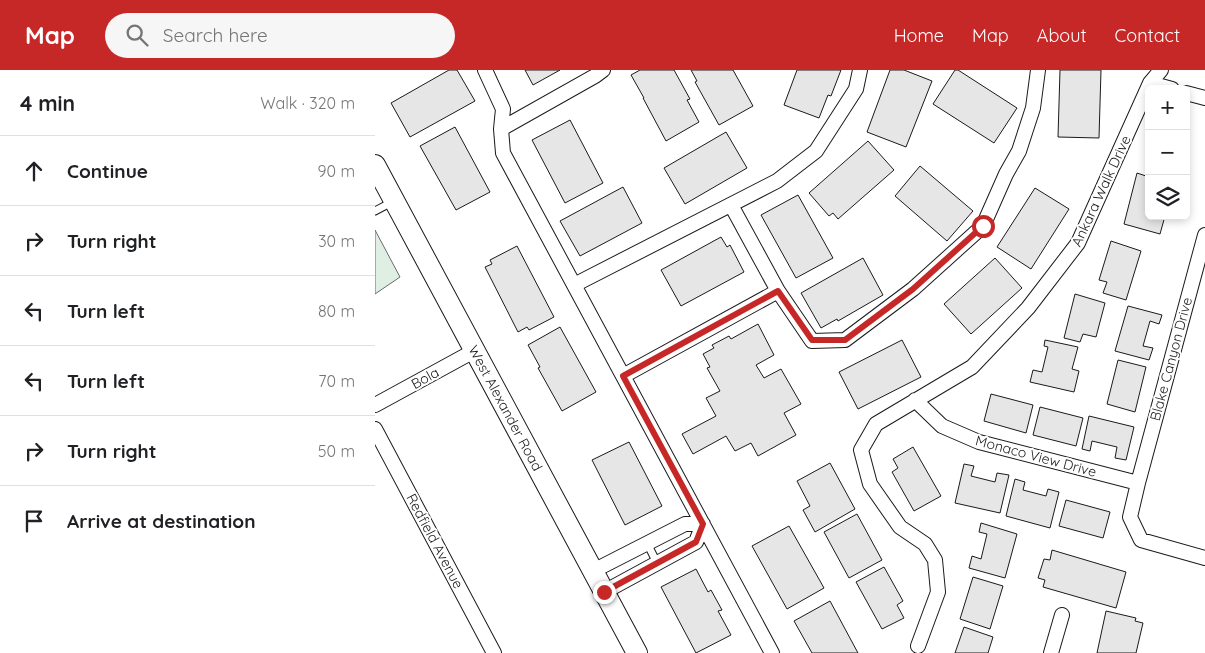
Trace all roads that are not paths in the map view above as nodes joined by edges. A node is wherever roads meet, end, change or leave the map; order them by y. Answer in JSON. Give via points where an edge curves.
{"nodes":[{"id":1,"x":485,"y":70,"type":"edge"},
{"id":2,"x":603,"y":70,"type":"edge"},
{"id":3,"x":860,"y":70,"type":"edge"},
{"id":4,"x":1039,"y":70,"type":"edge"},
{"id":5,"x":1161,"y":70,"type":"edge"},
{"id":6,"x":1151,"y":83,"type":"junction"},
{"id":7,"x":1158,"y":85,"type":"edge"},
{"id":8,"x":1190,"y":94,"type":"edge"},
{"id":9,"x":1205,"y":98,"type":"edge"},
{"id":10,"x":501,"y":129,"type":"junction"},
{"id":11,"x":375,"y":165,"type":"edge"},
{"id":12,"x":395,"y":201,"type":"junction"},
{"id":13,"x":731,"y":205,"type":"junction"},
{"id":14,"x":375,"y":211,"type":"edge"},
{"id":15,"x":1205,"y":235,"type":"edge"},
{"id":16,"x":574,"y":285,"type":"junction"},
{"id":17,"x":778,"y":291,"type":"junction"},
{"id":18,"x":475,"y":351,"type":"junction"},
{"id":19,"x":623,"y":376,"type":"junction"},
{"id":20,"x":915,"y":400,"type":"junction"},
{"id":21,"x":375,"y":406,"type":"edge"},
{"id":22,"x":375,"y":429,"type":"edge"},
{"id":23,"x":1138,"y":483,"type":"junction"},
{"id":24,"x":703,"y":524,"type":"junction"},
{"id":25,"x":647,"y":543,"type":"junction"},
{"id":26,"x":1205,"y":558,"type":"edge"},
{"id":27,"x":657,"y":563,"type":"junction"},
{"id":28,"x":593,"y":571,"type":"junction"},
{"id":29,"x":604,"y":592,"type":"junction"},
{"id":30,"x":1062,"y":614,"type":"dead end"},
{"id":31,"x":918,"y":646,"type":"dead end"},
{"id":32,"x":494,"y":653,"type":"edge"},
{"id":33,"x":637,"y":653,"type":"edge"},
{"id":34,"x":772,"y":653,"type":"edge"},
{"id":35,"x":1051,"y":653,"type":"edge"}],
"edges":[{"from":1,"to":10,"type":"street","via":[[503,109]]},
{"from":2,"to":10,"type":"street"},
{"from":3,"to":13,"type":"street","via":[[856,89],[816,151],[777,181]]},
{"from":4,"to":17,"type":"street","via":[[1033,108],[1019,151],[983,226],[913,289],[845,340],[812,340]]},
{"from":5,"to":6,"type":"street","name":"Ankara Walk Drive"},
{"from":6,"to":7,"type":"street"},
{"from":6,"to":20,"type":"street","name":"Ankara Walk Drive","via":[[1078,243],[1028,308],[972,367]]},
{"from":8,"to":9,"type":"street"},
{"from":10,"to":16,"type":"street","via":[[503,153]]},
{"from":11,"to":12,"type":"main road","name":"West Alexander Road"},
{"from":12,"to":14,"type":"lane"},
{"from":12,"to":18,"type":"main road","name":"West Alexander Road"},
{"from":13,"to":16,"type":"street"},
{"from":13,"to":17,"type":"street"},
{"from":15,"to":23,"type":"street","name":"Blake Canyon Drive"},
{"from":16,"to":19,"type":"street"},
{"from":17,"to":19,"type":"street"},
{"from":18,"to":21,"type":"street","name":"Bola"},
{"from":18,"to":28,"type":"main road","name":"West Alexander Road"},
{"from":19,"to":24,"type":"street"},
{"from":20,"to":23,"type":"street","name":"Monaco View Drive","via":[[942,426],[979,442]]},
{"from":20,"to":31,"type":"street","name":"Ankara Walk Drive","via":[[876,424],[861,450],[870,484],[900,527],[925,544],[935,560],[938,592]]},
{"from":22,"to":32,"type":"street","name":"Redfield Avenue"},
{"from":23,"to":26,"type":"street","name":"Blake Canyon Drive","via":[[1130,517],[1141,540]]},
{"from":24,"to":25,"type":"street","via":[[685,524]]},
{"from":24,"to":27,"type":"street","via":[[696,542]]},
{"from":24,"to":34,"type":"street"},
{"from":25,"to":27,"type":"lane"},
{"from":25,"to":28,"type":"street"},
{"from":27,"to":29,"type":"street"},
{"from":28,"to":29,"type":"main road","name":"West Alexander Road"},
{"from":29,"to":33,"type":"main road","name":"West Alexander Road"},
{"from":30,"to":35,"type":"street"}]}
